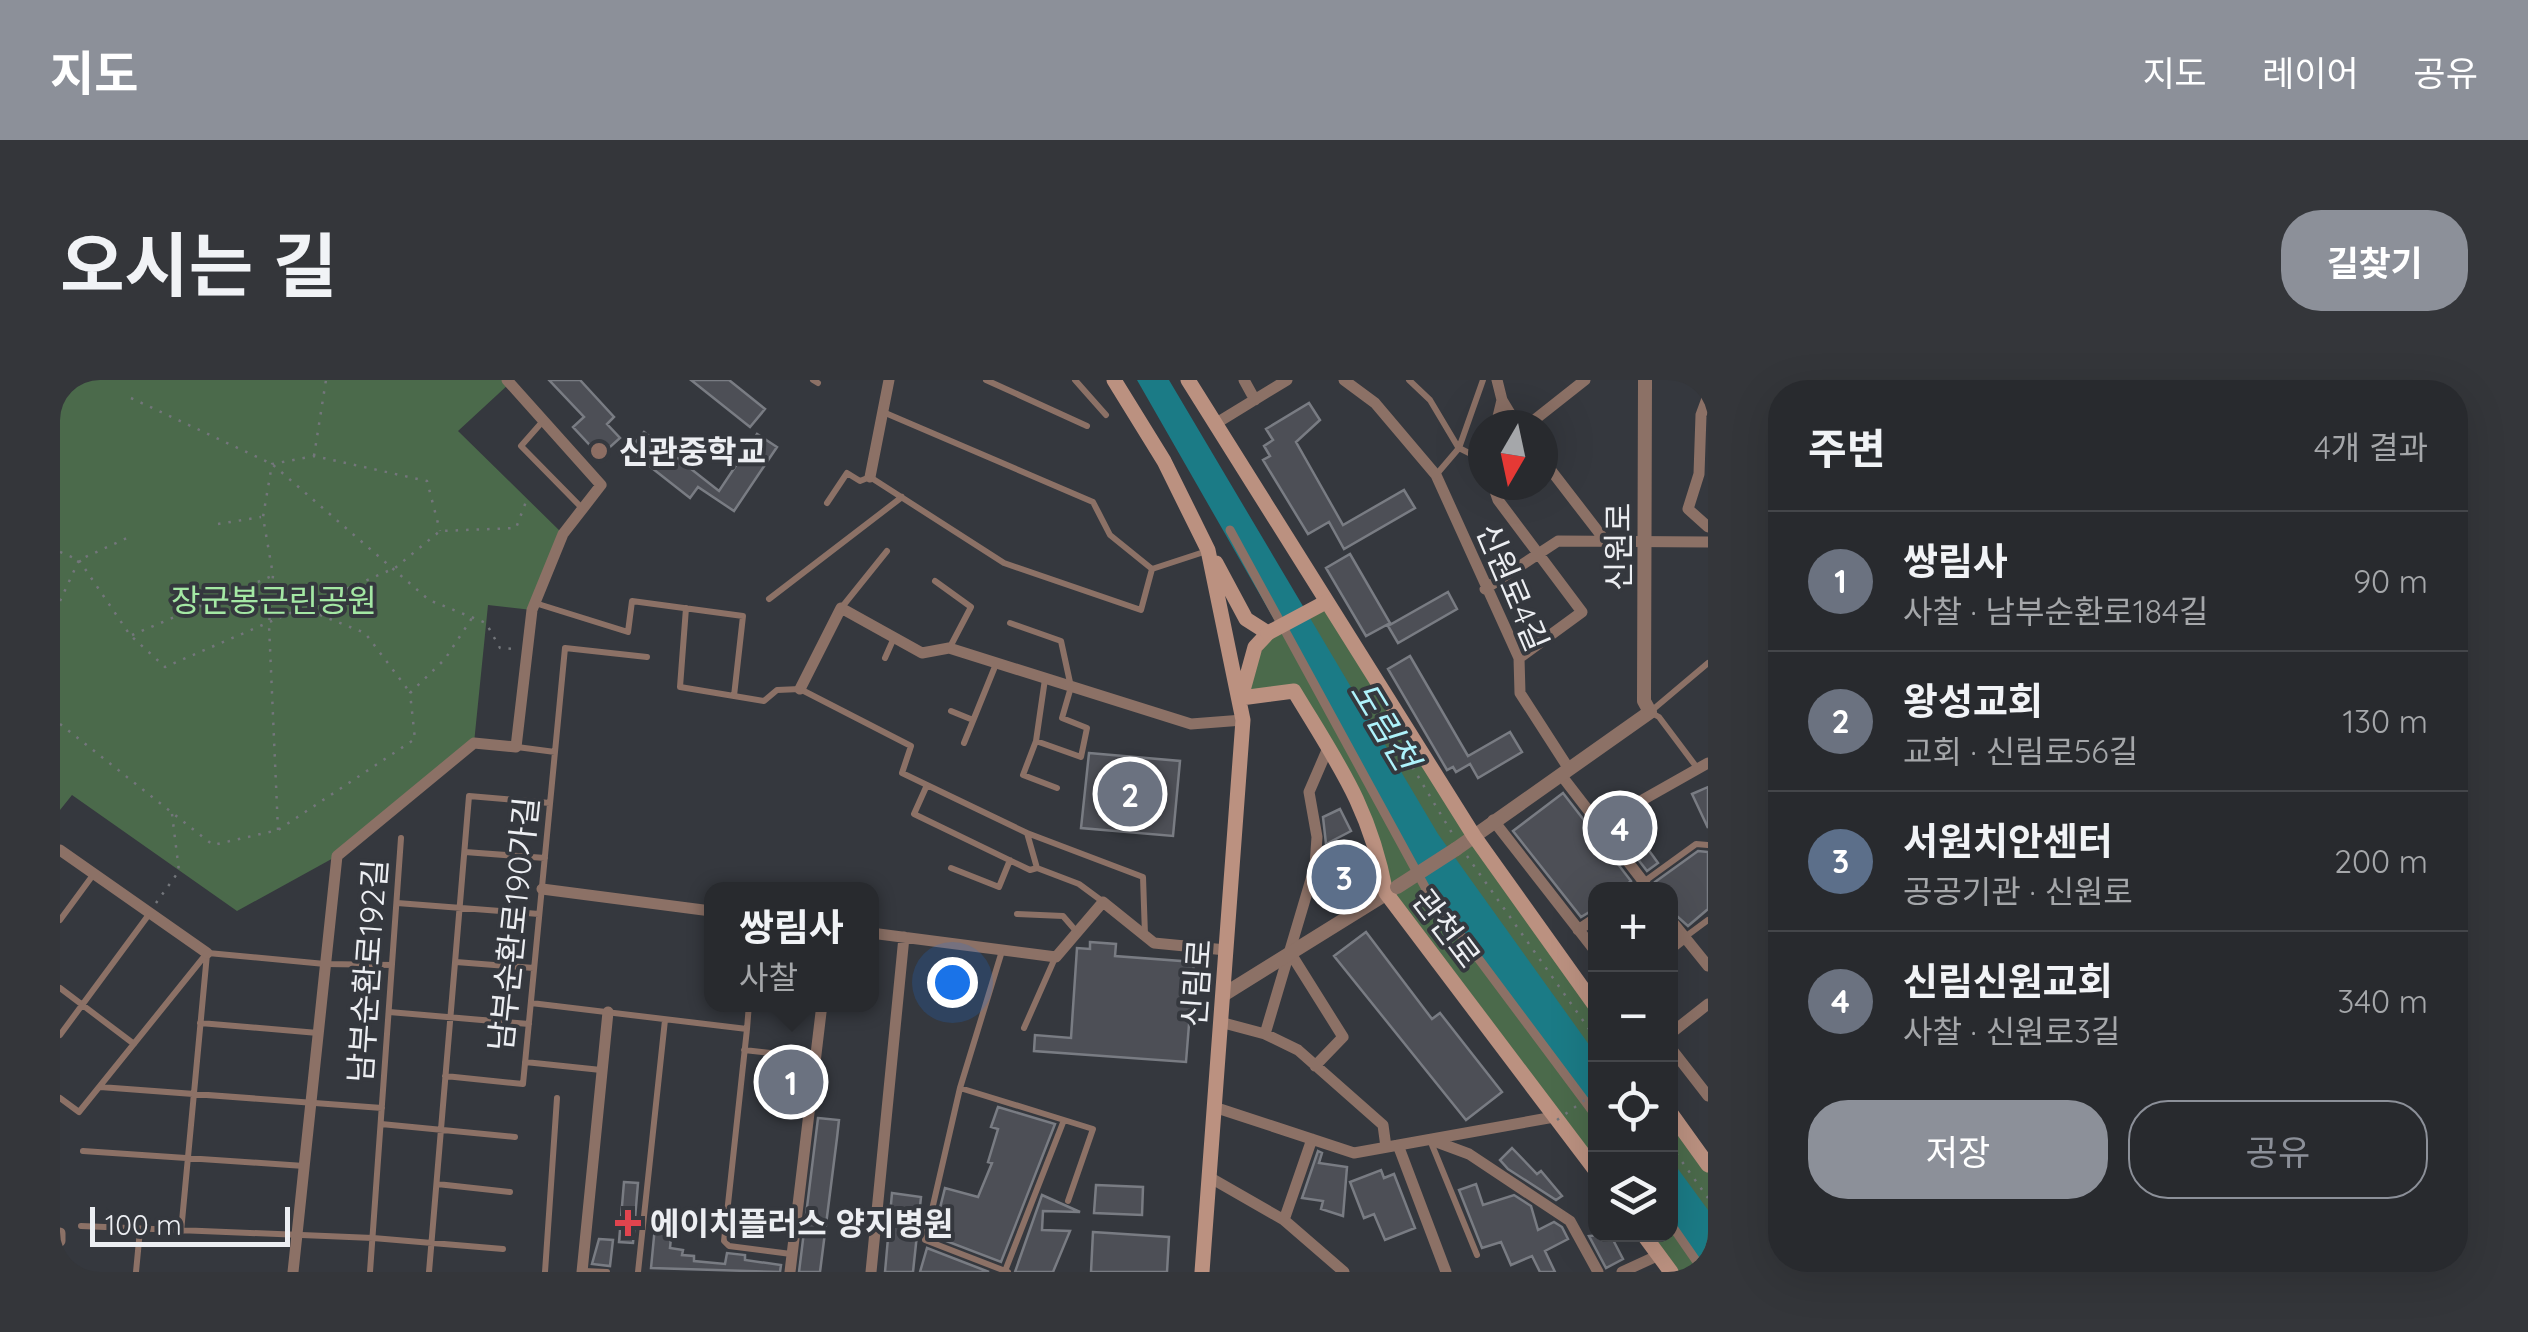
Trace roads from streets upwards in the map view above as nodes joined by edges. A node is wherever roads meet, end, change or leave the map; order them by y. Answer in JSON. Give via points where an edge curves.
{"nodes":[{"id":1,"x":508,"y":380,"type":"edge"},
{"id":2,"x":888,"y":380,"type":"edge"},
{"id":3,"x":1114,"y":380,"type":"edge"},
{"id":4,"x":1188,"y":380,"type":"edge"},
{"id":5,"x":1244,"y":380,"type":"edge"},
{"id":6,"x":1344,"y":380,"type":"edge"},
{"id":7,"x":1497,"y":380,"type":"edge"},
{"id":8,"x":1585,"y":380,"type":"edge"},
{"id":9,"x":1644,"y":380,"type":"edge"},
{"id":10,"x":1279,"y":382,"type":"edge"},
{"id":11,"x":1708,"y":396,"type":"edge"},
{"id":12,"x":1254,"y":400,"type":"junction"},
{"id":13,"x":1502,"y":400,"type":"junction"},
{"id":14,"x":1500,"y":410,"type":"edge"},
{"id":15,"x":1508,"y":410,"type":"edge"},
{"id":16,"x":1547,"y":410,"type":"edge"},
{"id":17,"x":1704,"y":419,"type":"edge"},
{"id":18,"x":1216,"y":424,"type":"junction"},
{"id":19,"x":870,"y":477,"type":"road end"},
{"id":20,"x":1558,"y":479,"type":"edge"},
{"id":21,"x":1498,"y":500,"type":"edge"},
{"id":22,"x":1708,"y":527,"type":"edge"},
{"id":23,"x":1230,"y":530,"type":"dead end"},
{"id":24,"x":1646,"y":541,"type":"junction"},
{"id":25,"x":1708,"y":542,"type":"edge"},
{"id":26,"x":1607,"y":543,"type":"junction"},
{"id":27,"x":1208,"y":550,"type":"junction"},
{"id":28,"x":1538,"y":554,"type":"junction"},
{"id":29,"x":1486,"y":589,"type":"junction"},
{"id":30,"x":1326,"y":602,"type":"junction"},
{"id":31,"x":1268,"y":633,"type":"junction"},
{"id":32,"x":1519,"y":658,"type":"junction"},
{"id":33,"x":800,"y":689,"type":"road end"},
{"id":34,"x":1241,"y":698,"type":"junction"},
{"id":35,"x":1243,"y":720,"type":"junction"},
{"id":36,"x":1328,"y":748,"type":"junction"},
{"id":37,"x":1704,"y":766,"type":"edge"},
{"id":38,"x":1565,"y":772,"type":"junction"},
{"id":39,"x":1493,"y":820,"type":"junction"},
{"id":40,"x":1600,"y":824,"type":"junction"},
{"id":41,"x":1474,"y":836,"type":"junction"},
{"id":42,"x":60,"y":850,"type":"edge"},
{"id":43,"x":1639,"y":882,"type":"edge"},
{"id":44,"x":542,"y":888,"type":"road end"},
{"id":45,"x":1391,"y":890,"type":"junction"},
{"id":46,"x":704,"y":910,"type":"edge"},
{"id":47,"x":1588,"y":923,"type":"edge"},
{"id":48,"x":1578,"y":930,"type":"junction"},
{"id":49,"x":1678,"y":930,"type":"edge"},
{"id":50,"x":879,"y":934,"type":"edge"},
{"id":51,"x":904,"y":938,"type":"junction"},
{"id":52,"x":1684,"y":938,"type":"junction"},
{"id":53,"x":1588,"y":942,"type":"edge"},
{"id":54,"x":1678,"y":943,"type":"edge"},
{"id":55,"x":1226,"y":950,"type":"junction"},
{"id":56,"x":207,"y":952,"type":"road end"},
{"id":57,"x":1291,"y":954,"type":"junction"},
{"id":58,"x":1708,"y":966,"type":"edge"},
{"id":59,"x":1223,"y":994,"type":"junction"},
{"id":60,"x":1588,"y":996,"type":"edge"},
{"id":61,"x":1708,"y":1004,"type":"edge"},
{"id":62,"x":608,"y":1012,"type":"road end"},
{"id":63,"x":821,"y":1012,"type":"edge"},
{"id":64,"x":1220,"y":1022,"type":"junction"},
{"id":65,"x":1678,"y":1028,"type":"edge"},
{"id":66,"x":1265,"y":1034,"type":"junction"},
{"id":67,"x":1678,"y":1057,"type":"edge"},
{"id":68,"x":1316,"y":1066,"type":"junction"},
{"id":69,"x":1707,"y":1093,"type":"edge"},
{"id":70,"x":1588,"y":1105,"type":"edge"},
{"id":71,"x":1214,"y":1107,"type":"junction"},
{"id":72,"x":1556,"y":1118,"type":"junction"},
{"id":73,"x":1678,"y":1123,"type":"edge"},
{"id":74,"x":1312,"y":1139,"type":"junction"},
{"id":75,"x":1430,"y":1139,"type":"junction"},
{"id":76,"x":1392,"y":1146,"type":"junction"},
{"id":77,"x":1588,"y":1160,"type":"edge"},
{"id":78,"x":1708,"y":1165,"type":"edge"},
{"id":79,"x":1209,"y":1177,"type":"junction"},
{"id":80,"x":1284,"y":1220,"type":"junction"},
{"id":81,"x":60,"y":1233,"type":"edge"},
{"id":82,"x":1678,"y":1235,"type":"edge"},
{"id":83,"x":60,"y":1241,"type":"edge"},
{"id":84,"x":1649,"y":1242,"type":"edge"},
{"id":85,"x":1659,"y":1255,"type":"junction"},
{"id":86,"x":582,"y":1271,"type":"edge"},
{"id":87,"x":292,"y":1272,"type":"edge"},
{"id":88,"x":790,"y":1272,"type":"edge"},
{"id":89,"x":871,"y":1272,"type":"edge"},
{"id":90,"x":1202,"y":1272,"type":"edge"},
{"id":91,"x":1344,"y":1272,"type":"edge"},
{"id":92,"x":1446,"y":1272,"type":"edge"},
{"id":93,"x":1598,"y":1272,"type":"edge"},
{"id":94,"x":1622,"y":1272,"type":"edge"},
{"id":95,"x":1671,"y":1272,"type":"edge"},
{"id":96,"x":1704,"y":1272,"type":"edge"}],
"edges":[{"from":1,"to":87,"type":"street","via":[[601,485],[563,534],[535,602],[516,747],[474,744],[337,856]]},
{"from":2,"to":19,"type":"street"},
{"from":3,"to":27,"type":"main road","name":"신림로"},
{"from":4,"to":18,"type":"main road"},
{"from":5,"to":12,"type":"street"},
{"from":6,"to":29,"type":"street","name":"신원로4길","via":[[1375,402],[1436,475]]},
{"from":7,"to":13,"type":"street"},
{"from":8,"to":16,"type":"street"},
{"from":9,"to":24,"type":"street","name":"신원로"},
{"from":10,"to":12,"type":"street"},
{"from":11,"to":17,"type":"street"},
{"from":12,"to":18,"type":"street"},
{"from":13,"to":14,"type":"street"},
{"from":13,"to":15,"type":"street"},
{"from":17,"to":22,"type":"street","via":[[1688,509]]},
{"from":18,"to":30,"type":"main road"},
{"from":20,"to":26,"type":"street"},
{"from":21,"to":28,"type":"street"},
{"from":23,"to":70,"type":"street","via":[[1424,888]]},
{"from":24,"to":25,"type":"street"},
{"from":24,"to":26,"type":"street"},
{"from":24,"to":38,"type":"street","name":"신원로","via":[[1644,701],[1650,712]]},
{"from":26,"to":28,"type":"street","via":[[1558,541]]},
{"from":27,"to":31,"type":"main road","via":[[1246,619]]},
{"from":27,"to":34,"type":"main road","name":"신림로"},
{"from":28,"to":29,"type":"street"},
{"from":28,"to":32,"type":"street","via":[[1582,612]]},
{"from":29,"to":32,"type":"street","name":"신원로4길"},
{"from":30,"to":31,"type":"main road","bridge":true},
{"from":30,"to":41,"type":"main road"},
{"from":31,"to":34,"type":"main road","name":"신림로","via":[[1255,647]]},
{"from":32,"to":38,"type":"street","name":"신원로4길","via":[[1520,693]]},
{"from":33,"to":35,"type":"street","via":[[841,608],[922,653],[949,648],[1191,724]]},
{"from":34,"to":35,"type":"main road","name":"신림로"},
{"from":34,"to":36,"type":"main road","name":"관천로","via":[[1294,691]]},
{"from":35,"to":55,"type":"main road","name":"신림로"},
{"from":36,"to":45,"type":"main road","name":"관천로","via":[[1369,822]]},
{"from":36,"to":57,"type":"street","via":[[1311,781],[1316,852]]},
{"from":37,"to":40,"type":"street"},
{"from":38,"to":39,"type":"street"},
{"from":38,"to":40,"type":"street","name":"신원로4길"},
{"from":39,"to":41,"type":"street"},
{"from":39,"to":48,"type":"street"},
{"from":40,"to":43,"type":"street","name":"신원로4길"},
{"from":41,"to":45,"type":"street","bridge":true},
{"from":41,"to":60,"type":"main road"},
{"from":42,"to":56,"type":"street"},
{"from":44,"to":46,"type":"street"},
{"from":45,"to":57,"type":"street"},
{"from":45,"to":72,"type":"main road","name":"관천로"},
{"from":47,"to":48,"type":"street"},
{"from":48,"to":53,"type":"street"},
{"from":49,"to":52,"type":"street"},
{"from":50,"to":51,"type":"street"},
{"from":51,"to":55,"type":"street","via":[[1056,957],[1103,902],[1154,942]]},
{"from":51,"to":89,"type":"street"},
{"from":52,"to":54,"type":"street"},
{"from":52,"to":58,"type":"street"},
{"from":55,"to":59,"type":"main road","name":"신림로"},
{"from":57,"to":59,"type":"street"},
{"from":57,"to":66,"type":"street"},
{"from":57,"to":68,"type":"street","via":[[1344,1037]]},
{"from":59,"to":64,"type":"main road","name":"신림로"},
{"from":61,"to":65,"type":"street"},
{"from":62,"to":86,"type":"street"},
{"from":63,"to":88,"type":"street"},
{"from":64,"to":66,"type":"street"},
{"from":64,"to":71,"type":"main road","name":"신림로"},
{"from":66,"to":68,"type":"street"},
{"from":67,"to":69,"type":"street"},
{"from":68,"to":76,"type":"street","via":[[1382,1125]]},
{"from":71,"to":74,"type":"street"},
{"from":71,"to":79,"type":"main road","name":"신림로"},
{"from":72,"to":75,"type":"street"},
{"from":72,"to":77,"type":"main road","name":"관천로"},
{"from":73,"to":78,"type":"main road"},
{"from":74,"to":76,"type":"street","via":[[1354,1153]]},
{"from":74,"to":80,"type":"street"},
{"from":75,"to":76,"type":"street"},
{"from":75,"to":93,"type":"street","via":[[1469,1154],[1570,1222]]},
{"from":76,"to":92,"type":"street"},
{"from":79,"to":80,"type":"street"},
{"from":79,"to":90,"type":"main road","name":"신림로"},
{"from":80,"to":91,"type":"street"},
{"from":81,"to":83,"type":"street"},
{"from":82,"to":96,"type":"street"},
{"from":84,"to":85,"type":"main road"},
{"from":85,"to":94,"type":"street"},
{"from":85,"to":95,"type":"main road"}]}
